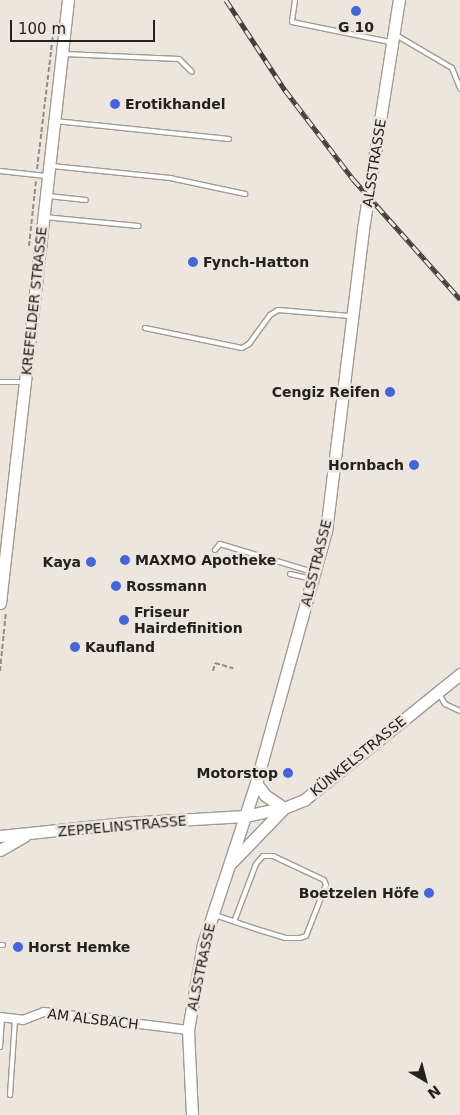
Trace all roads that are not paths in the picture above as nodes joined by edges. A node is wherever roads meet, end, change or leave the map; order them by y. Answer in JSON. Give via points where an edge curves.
{"nodes":[{"id":1,"x":68,"y":0,"type":"edge"},
{"id":2,"x":295,"y":0,"type":"edge"},
{"id":3,"x":399,"y":0,"type":"edge"},
{"id":4,"x":393,"y":38,"type":"junction"},
{"id":5,"x":62,"y":54,"type":"junction"},
{"id":6,"x":192,"y":72,"type":"dead end"},
{"id":7,"x":460,"y":88,"type":"edge"},
{"id":8,"x":55,"y":121,"type":"junction"},
{"id":9,"x":229,"y":139,"type":"dead end"},
{"id":10,"x":0,"y":171,"type":"edge"},
{"id":11,"x":49,"y":171,"type":"junction"},
{"id":12,"x":245,"y":194,"type":"dead end"},
{"id":13,"x":46,"y":196,"type":"junction"},
{"id":14,"x":86,"y":200,"type":"dead end"},
{"id":15,"x":44,"y":217,"type":"junction"},
{"id":16,"x":139,"y":226,"type":"dead end"},
{"id":17,"x":352,"y":317,"type":"junction"},
{"id":18,"x":144,"y":328,"type":"dead end"},
{"id":19,"x":25,"y":381,"type":"junction"},
{"id":20,"x":0,"y":382,"type":"edge"},
{"id":21,"x":215,"y":550,"type":"dead end"},
{"id":22,"x":290,"y":574,"type":"dead end"},
{"id":23,"x":314,"y":576,"type":"junction"},
{"id":24,"x":0,"y":603,"type":"edge"},
{"id":25,"x":460,"y":674,"type":"edge"},
{"id":26,"x":438,"y":692,"type":"junction"},
{"id":27,"x":460,"y":711,"type":"edge"},
{"id":28,"x":256,"y":782,"type":"junction"},
{"id":29,"x":284,"y":808,"type":"junction"},
{"id":30,"x":245,"y":816,"type":"junction"},
{"id":31,"x":0,"y":836,"type":"edge"},
{"id":32,"x":26,"y":836,"type":"junction"},
{"id":33,"x":0,"y":850,"type":"edge"},
{"id":34,"x":228,"y":867,"type":"junction"},
{"id":35,"x":213,"y":914,"type":"junction"},
{"id":36,"x":234,"y":922,"type":"junction"},
{"id":37,"x":1,"y":1018,"type":"edge"},
{"id":38,"x":15,"y":1019,"type":"junction"},
{"id":39,"x":188,"y":1030,"type":"junction"},
{"id":40,"x":0,"y":1046,"type":"edge"},
{"id":41,"x":10,"y":1095,"type":"dead end"},
{"id":42,"x":192,"y":1115,"type":"edge"}],
"edges":[{"from":1,"to":5,"type":"street","name":"KREFELDER STRASSE"},
{"from":2,"to":4,"type":"lane","via":[[292,22]]},
{"from":3,"to":4,"type":"street","name":"ALSSTRASSE"},
{"from":4,"to":7,"type":"lane","via":[[452,68]]},
{"from":4,"to":17,"type":"street","name":"ALSSTRASSE"},
{"from":5,"to":6,"type":"lane","via":[[179,59]]},
{"from":5,"to":8,"type":"street","name":"KREFELDER STRASSE"},
{"from":8,"to":9,"type":"lane"},
{"from":8,"to":11,"type":"street","name":"KREFELDER STRASSE"},
{"from":10,"to":11,"type":"lane"},
{"from":11,"to":12,"type":"lane","via":[[170,178]]},
{"from":11,"to":13,"type":"street","name":"KREFELDER STRASSE"},
{"from":13,"to":14,"type":"lane"},
{"from":13,"to":15,"type":"street","name":"KREFELDER STRASSE"},
{"from":15,"to":16,"type":"lane"},
{"from":15,"to":19,"type":"street","name":"KREFELDER STRASSE"},
{"from":17,"to":18,"type":"lane","via":[[278,310],[242,348]]},
{"from":17,"to":23,"type":"street","name":"ALSSTRASSE","via":[[326,531]]},
{"from":19,"to":20,"type":"lane"},
{"from":19,"to":24,"type":"street","name":"KREFELDER STRASSE"},
{"from":21,"to":23,"type":"lane","via":[[220,544]]},
{"from":22,"to":23,"type":"lane"},
{"from":23,"to":28,"type":"street","name":"ALSSTRASSE"},
{"from":25,"to":26,"type":"street","name":"KÜNKELSTRASSE"},
{"from":26,"to":27,"type":"lane","via":[[444,704]]},
{"from":26,"to":29,"type":"street","name":"KÜNKELSTRASSE","via":[[304,800]]},
{"from":28,"to":29,"type":"street","via":[[265,796]]},
{"from":28,"to":30,"type":"street","name":"ALSSTRASSE"},
{"from":29,"to":30,"type":"street","name":"KÜNKELSTRASSE"},
{"from":29,"to":34,"type":"street","via":[[261,828]]},
{"from":30,"to":32,"type":"street","name":"ZEPPELINSTRASSE","via":[[125,822]]},
{"from":30,"to":34,"type":"street","name":"ALSSTRASSE"},
{"from":31,"to":32,"type":"street","name":"ZEPPELINSTRASSE"},
{"from":32,"to":33,"type":"street"},
{"from":34,"to":35,"type":"street","name":"ALSSTRASSE"},
{"from":35,"to":36,"type":"lane"},
{"from":35,"to":39,"type":"street","name":"ALSSTRASSE","via":[[203,944]]},
{"from":36,"to":36,"type":"lane","via":[[285,938],[306,936],[326,885],[324,880],[273,856],[263,856],[256,864]]},
{"from":37,"to":38,"type":"street","name":"AM ALSBACH"},
{"from":37,"to":40,"type":"lane"},
{"from":38,"to":39,"type":"street","name":"AM ALSBACH","via":[[23,1020],[44,1012]]},
{"from":38,"to":41,"type":"lane"},
{"from":39,"to":42,"type":"street","name":"ALSSTRASSE"}]}
